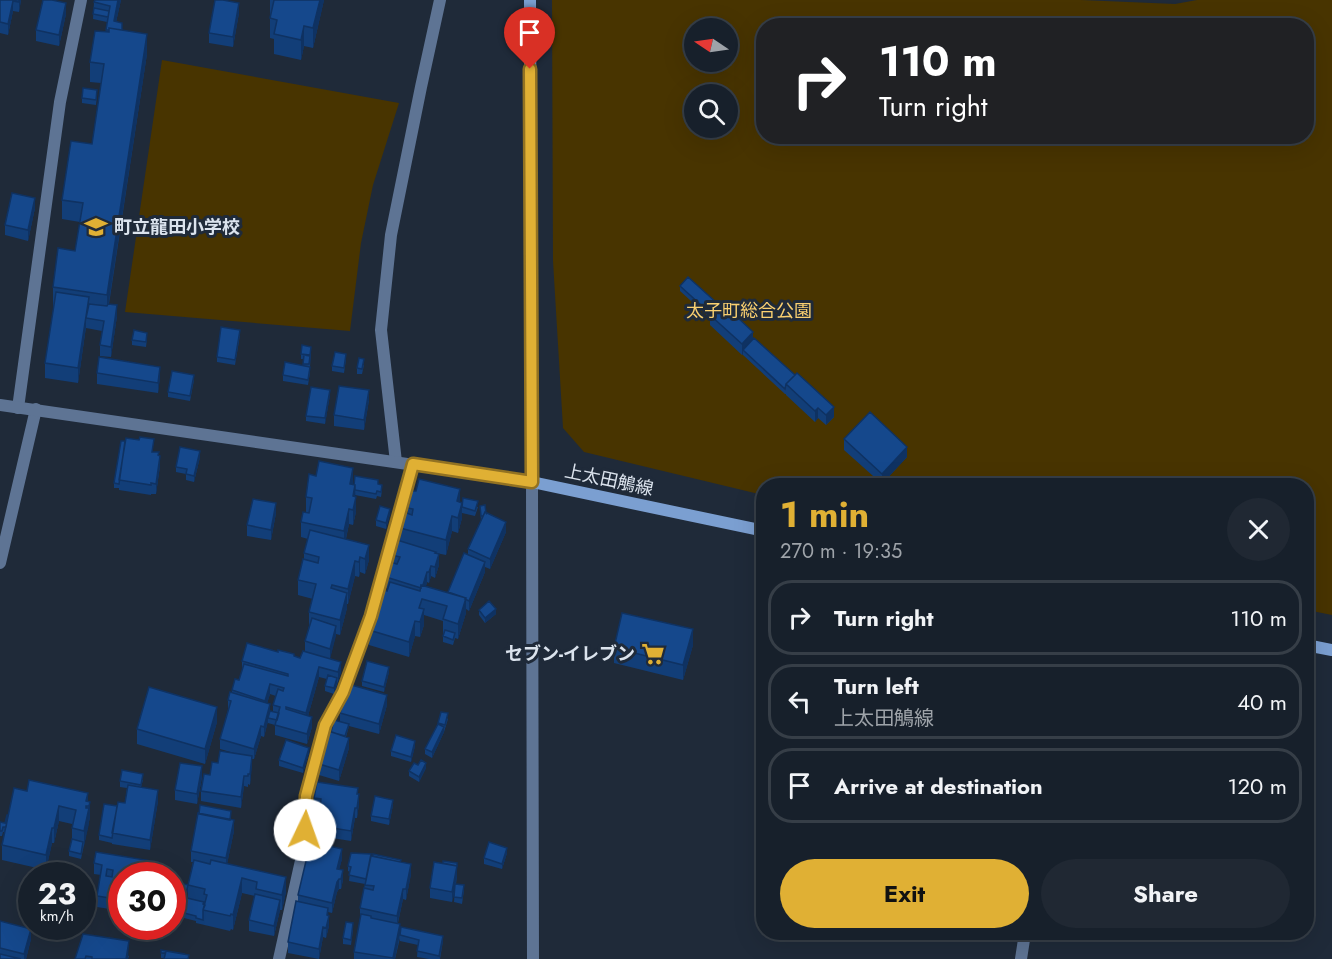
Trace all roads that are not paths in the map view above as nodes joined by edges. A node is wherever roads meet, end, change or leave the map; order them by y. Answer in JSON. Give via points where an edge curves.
{"nodes":[{"id":1,"x":81,"y":0,"type":"edge"},
{"id":2,"x":440,"y":0,"type":"edge"},
{"id":3,"x":530,"y":0,"type":"edge"},
{"id":4,"x":0,"y":405,"type":"edge"},
{"id":5,"x":18,"y":408,"type":"junction"},
{"id":6,"x":36,"y":409,"type":"junction"},
{"id":7,"x":396,"y":462,"type":"junction"},
{"id":8,"x":413,"y":464,"type":"junction"},
{"id":9,"x":532,"y":482,"type":"junction"},
{"id":10,"x":756,"y":529,"type":"edge"},
{"id":11,"x":0,"y":563,"type":"edge"},
{"id":12,"x":1314,"y":647,"type":"edge"},
{"id":13,"x":1332,"y":650,"type":"edge"},
{"id":14,"x":1024,"y":940,"type":"edge"},
{"id":15,"x":279,"y":959,"type":"edge"},
{"id":16,"x":533,"y":959,"type":"edge"},
{"id":17,"x":1021,"y":959,"type":"edge"}],
"edges":[{"from":1,"to":5,"type":"street","via":[[60,102]]},
{"from":2,"to":7,"type":"street","via":[[391,235],[381,330]]},
{"from":3,"to":9,"type":"main road"},
{"from":4,"to":5,"type":"street"},
{"from":5,"to":6,"type":"street"},
{"from":6,"to":7,"type":"street"},
{"from":6,"to":11,"type":"street"},
{"from":7,"to":8,"type":"street"},
{"from":8,"to":9,"type":"street"},
{"from":8,"to":15,"type":"street","via":[[371,616],[343,692],[325,725],[306,796],[304,847]]},
{"from":9,"to":10,"type":"main road","name":"上太田鵤線"},
{"from":9,"to":16,"type":"street"},
{"from":12,"to":13,"type":"main road"},
{"from":14,"to":17,"type":"street"}]}
